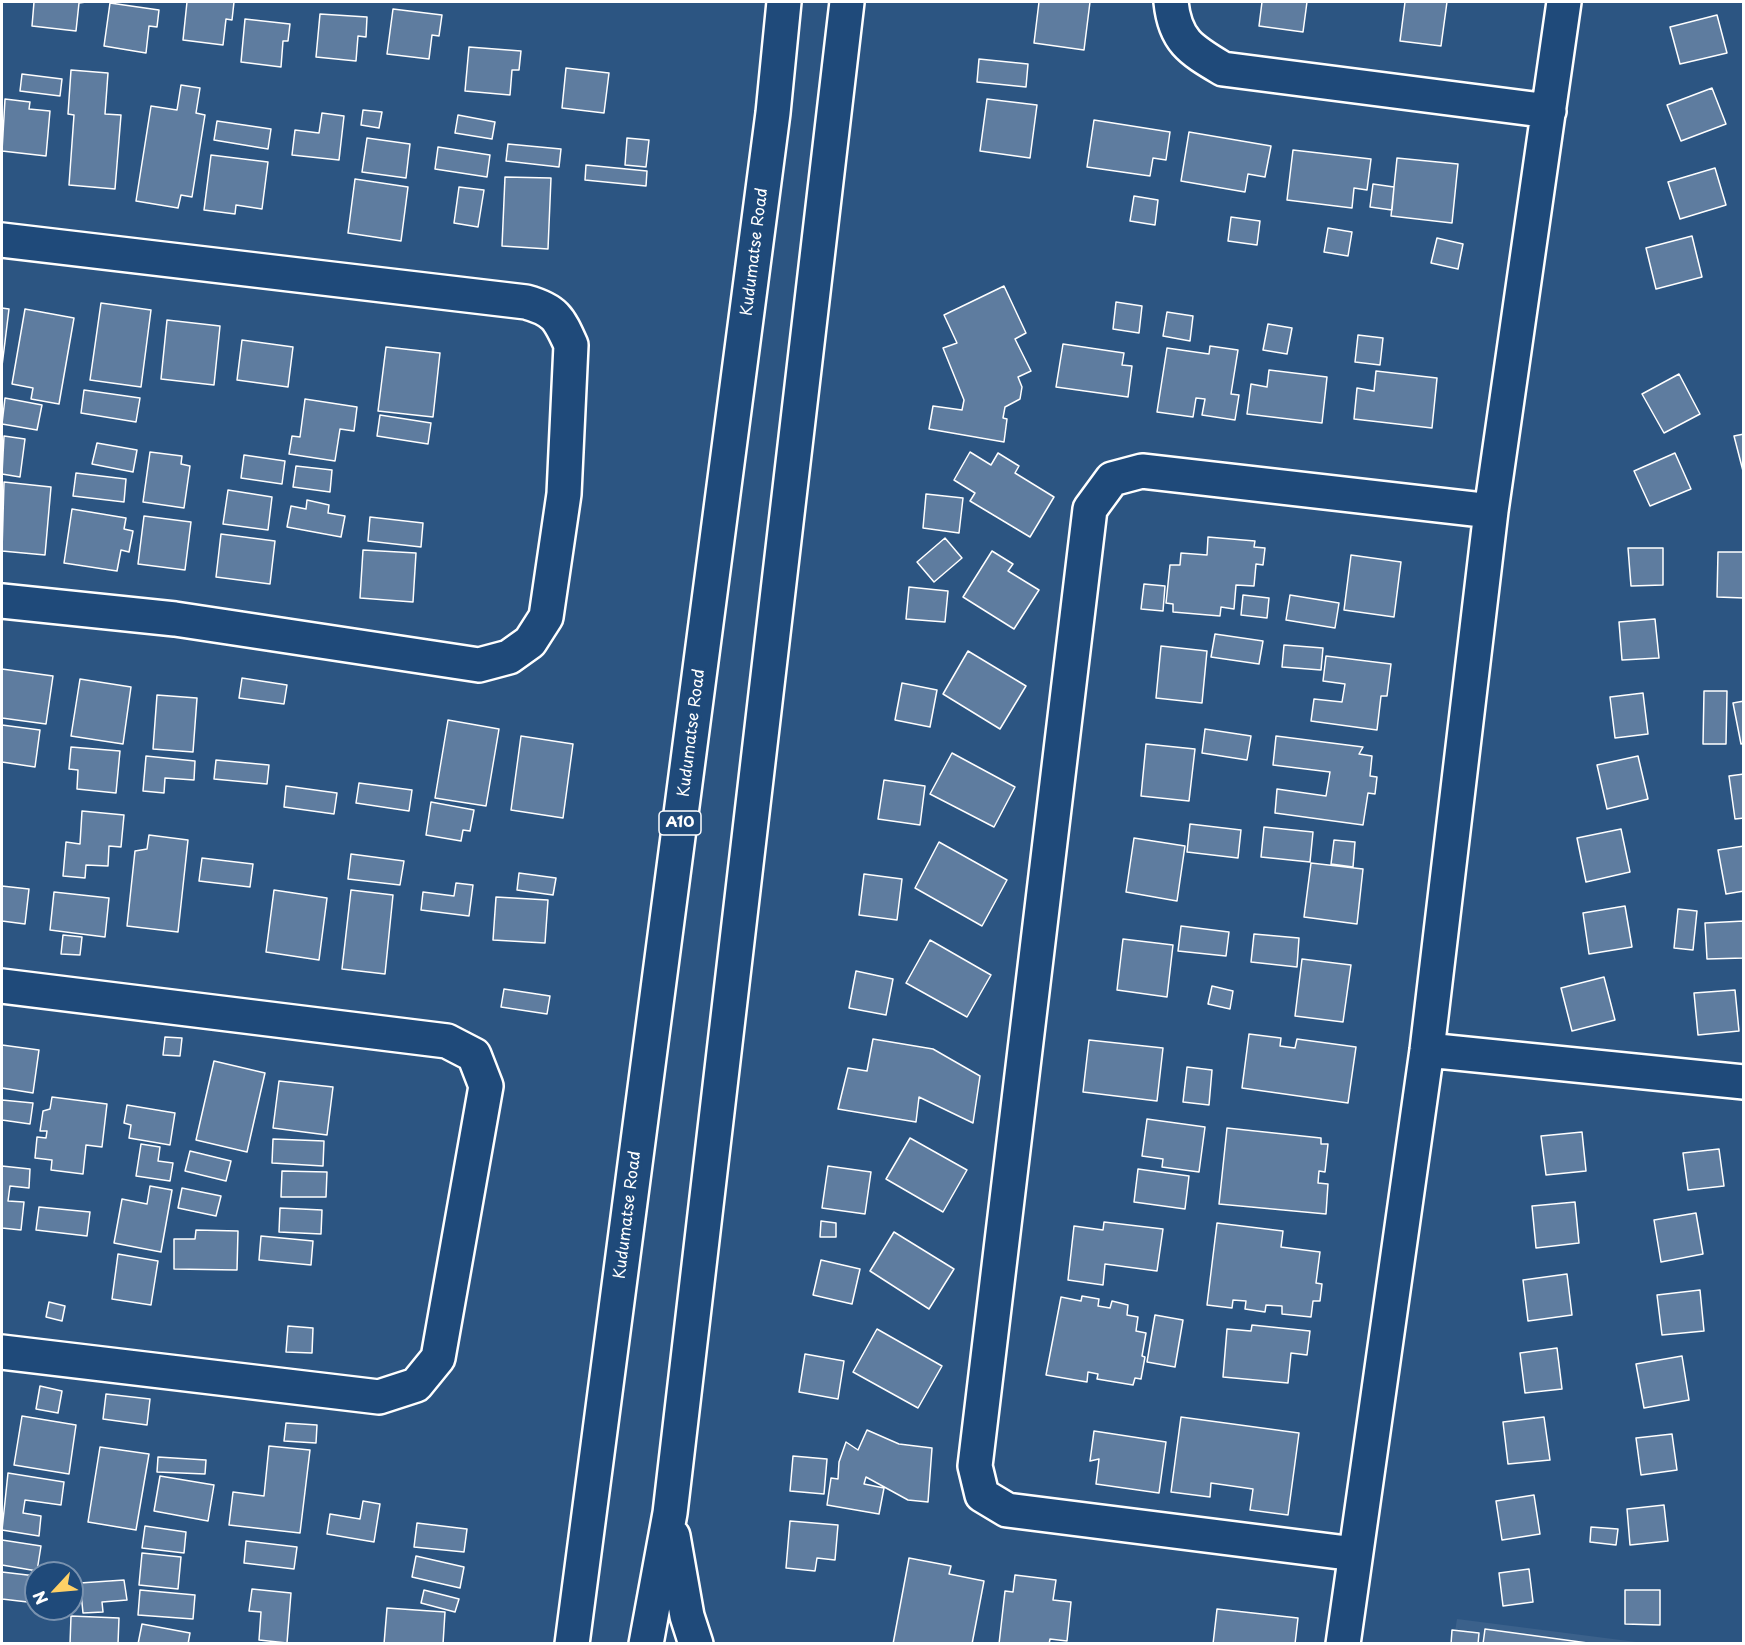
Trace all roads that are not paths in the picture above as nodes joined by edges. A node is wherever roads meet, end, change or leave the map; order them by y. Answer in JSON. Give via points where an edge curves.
{"nodes":[{"id":1,"x":784,"y":2,"type":"edge"},
{"id":2,"x":847,"y":2,"type":"edge"},
{"id":3,"x":1171,"y":2,"type":"edge"},
{"id":4,"x":1564,"y":2,"type":"edge"},
{"id":5,"x":1549,"y":111,"type":"junction"},
{"id":6,"x":2,"y":240,"type":"edge"},
{"id":7,"x":1491,"y":511,"type":"junction"},
{"id":8,"x":2,"y":601,"type":"edge"},
{"id":9,"x":2,"y":986,"type":"edge"},
{"id":10,"x":1427,"y":1050,"type":"junction"},
{"id":11,"x":1743,"y":1082,"type":"edge"},
{"id":12,"x":2,"y":1352,"type":"edge"},
{"id":13,"x":670,"y":1513,"type":"junction"},
{"id":14,"x":1355,"y":1554,"type":"junction"},
{"id":15,"x":572,"y":1644,"type":"edge"},
{"id":16,"x":646,"y":1644,"type":"edge"},
{"id":17,"x":696,"y":1644,"type":"edge"},
{"id":18,"x":1343,"y":1644,"type":"edge"}],
"edges":[{"from":1,"to":15,"type":"street","name":"Kudumatse Road","number":"A10","via":[[772,124]]},
{"from":2,"to":13,"type":"street"},
{"from":3,"to":5,"type":"street","via":[[1173,21],[1191,50],[1223,69]]},
{"from":4,"to":5,"type":"street"},
{"from":5,"to":7,"type":"street"},
{"from":6,"to":8,"type":"street","via":[[526,302],[547,307],[562,325],[571,345],[564,494],[546,617],[530,642],[509,657],[479,665],[175,619]]},
{"from":7,"to":10,"type":"street"},
{"from":7,"to":14,"type":"street","via":[[1142,471],[1112,478],[1090,509],[975,1466],[982,1496],[1007,1510]]},
{"from":9,"to":12,"type":"street","via":[[447,1041],[474,1055],[486,1086],[438,1358],[416,1385],[379,1397]]},
{"from":10,"to":11,"type":"street"},
{"from":10,"to":14,"type":"street"},
{"from":13,"to":16,"type":"street"},
{"from":13,"to":17,"type":"street","via":[[687,1616]]},
{"from":14,"to":18,"type":"street"}]}
